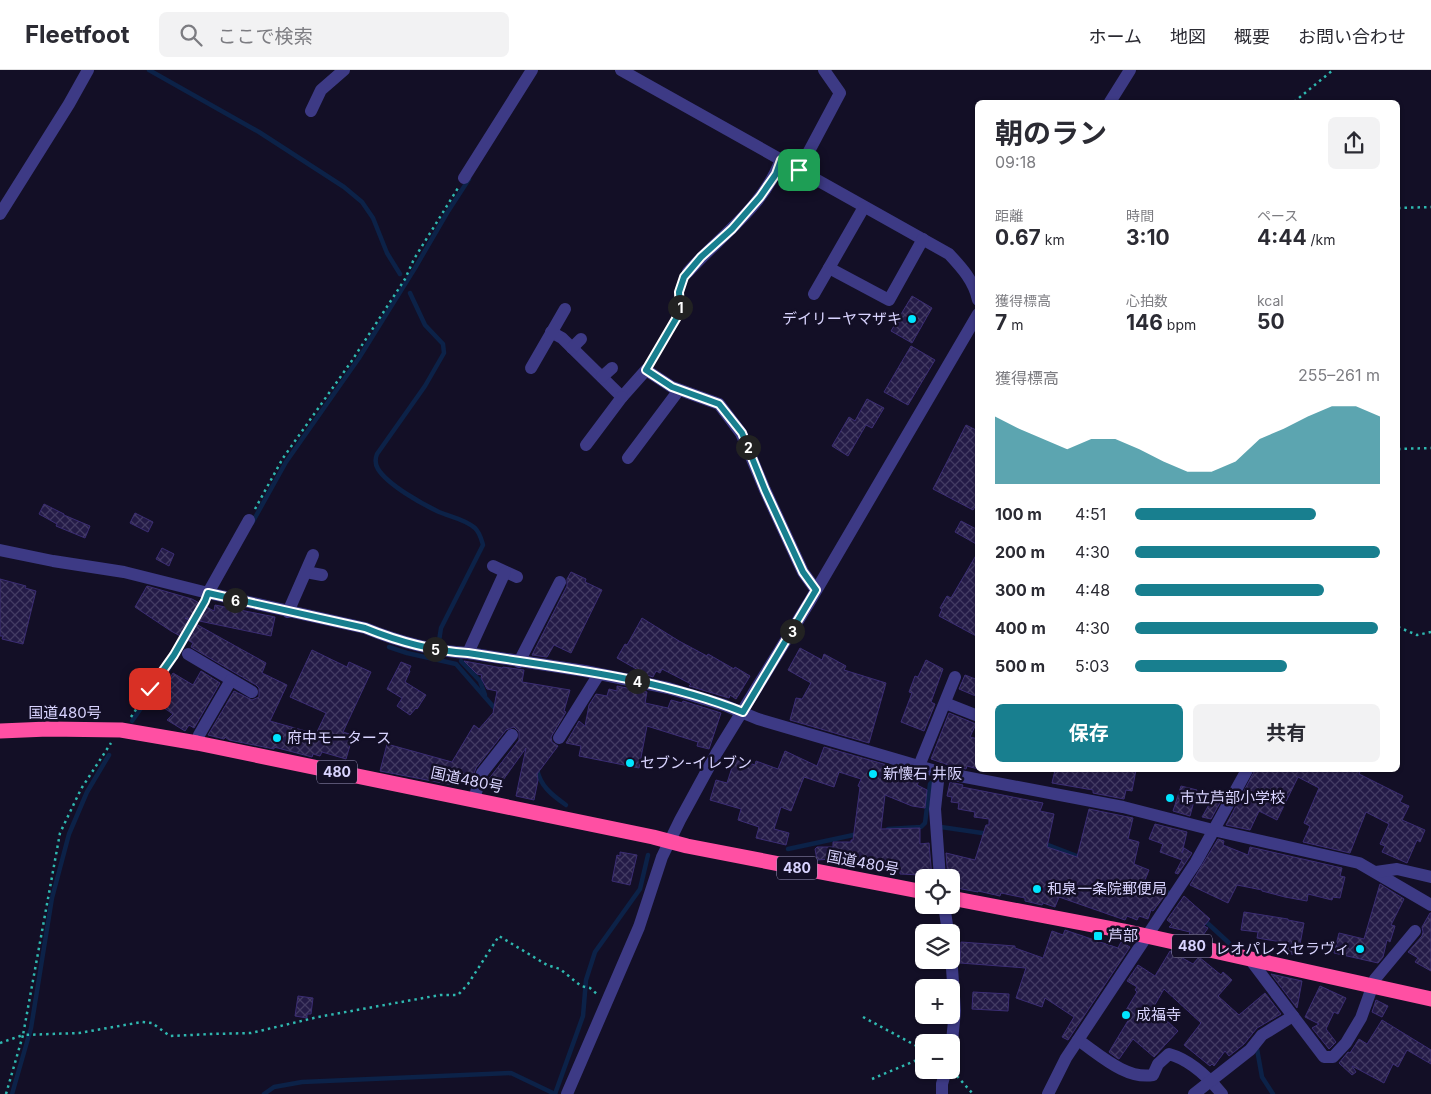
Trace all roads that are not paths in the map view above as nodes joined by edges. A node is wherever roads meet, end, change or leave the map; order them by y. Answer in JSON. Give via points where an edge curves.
{"nodes":[{"id":1,"x":88,"y":70,"type":"edge"},
{"id":2,"x":344,"y":70,"type":"edge"},
{"id":3,"x":532,"y":70,"type":"edge"},
{"id":4,"x":621,"y":70,"type":"edge"},
{"id":5,"x":824,"y":70,"type":"edge"},
{"id":6,"x":1130,"y":70,"type":"edge"},
{"id":7,"x":1111,"y":100,"type":"edge"},
{"id":8,"x":311,"y":111,"type":"dead end"},
{"id":9,"x":781,"y":160,"type":"junction"},
{"id":10,"x":799,"y":170,"type":"junction"},
{"id":11,"x":464,"y":178,"type":"road end"},
{"id":12,"x":864,"y":207,"type":"junction"},
{"id":13,"x":0,"y":214,"type":"edge"},
{"id":14,"x":923,"y":240,"type":"junction"},
{"id":15,"x":829,"y":268,"type":"junction"},
{"id":16,"x":688,"y":272,"type":"road end"},
{"id":17,"x":975,"y":288,"type":"edge"},
{"id":18,"x":814,"y":294,"type":"dead end"},
{"id":19,"x":565,"y":309,"type":"dead end"},
{"id":20,"x":975,"y":319,"type":"edge"},
{"id":21,"x":551,"y":332,"type":"junction"},
{"id":22,"x":581,"y":340,"type":"dead end"},
{"id":23,"x":572,"y":348,"type":"junction"},
{"id":24,"x":531,"y":368,"type":"dead end"},
{"id":25,"x":612,"y":368,"type":"dead end"},
{"id":26,"x":602,"y":378,"type":"junction"},
{"id":27,"x":679,"y":390,"type":"junction"},
{"id":28,"x":622,"y":397,"type":"junction"},
{"id":29,"x":586,"y":445,"type":"dead end"},
{"id":30,"x":628,"y":458,"type":"dead end"},
{"id":31,"x":249,"y":520,"type":"road end"},
{"id":32,"x":0,"y":550,"type":"edge"},
{"id":33,"x":313,"y":555,"type":"dead end"},
{"id":34,"x":306,"y":572,"type":"junction"},
{"id":35,"x":322,"y":575,"type":"dead end"},
{"id":36,"x":517,"y":577,"type":"dead end"},
{"id":37,"x":560,"y":582,"type":"dead end"},
{"id":38,"x":816,"y":590,"type":"junction"},
{"id":39,"x":208,"y":593,"type":"junction"},
{"id":40,"x":288,"y":612,"type":"junction"},
{"id":41,"x":468,"y":653,"type":"junction"},
{"id":42,"x":188,"y":654,"type":"dead end"},
{"id":43,"x":519,"y":662,"type":"junction"},
{"id":44,"x":599,"y":674,"type":"junction"},
{"id":45,"x":955,"y":677,"type":"dead end"},
{"id":46,"x":231,"y":680,"type":"junction"},
{"id":47,"x":252,"y":692,"type":"dead end"},
{"id":48,"x":944,"y":703,"type":"junction"},
{"id":49,"x":743,"y":712,"type":"junction"},
{"id":50,"x":975,"y":715,"type":"edge"},
{"id":51,"x":0,"y":731,"type":"edge"},
{"id":52,"x":512,"y":735,"type":"dead end"},
{"id":53,"x":559,"y":738,"type":"dead end"},
{"id":54,"x":197,"y":743,"type":"junction"},
{"id":55,"x":919,"y":766,"type":"junction"},
{"id":56,"x":939,"y":772,"type":"junction"},
{"id":57,"x":1246,"y":772,"type":"edge"},
{"id":58,"x":474,"y":799,"type":"junction"},
{"id":59,"x":1213,"y":830,"type":"junction"},
{"id":60,"x":670,"y":842,"type":"junction"},
{"id":61,"x":939,"y":869,"type":"edge"},
{"id":62,"x":1376,"y":872,"type":"junction"},
{"id":63,"x":1431,"y":877,"type":"edge"},
{"id":64,"x":915,"y":890,"type":"edge"},
{"id":65,"x":960,"y":900,"type":"edge"},
{"id":66,"x":1431,"y":905,"type":"edge"},
{"id":67,"x":1414,"y":931,"type":"dead end"},
{"id":68,"x":1147,"y":936,"type":"junction"},
{"id":69,"x":1249,"y":958,"type":"junction"},
{"id":70,"x":952,"y":969,"type":"edge"},
{"id":71,"x":1372,"y":986,"type":"junction"},
{"id":72,"x":1431,"y":999,"type":"edge"},
{"id":73,"x":1293,"y":1016,"type":"junction"},
{"id":74,"x":953,"y":1034,"type":"edge"},
{"id":75,"x":1078,"y":1040,"type":"junction"},
{"id":76,"x":947,"y":1079,"type":"edge"},
{"id":77,"x":1210,"y":1080,"type":"junction"},
{"id":78,"x":567,"y":1094,"type":"edge"},
{"id":79,"x":942,"y":1094,"type":"edge"},
{"id":80,"x":1048,"y":1094,"type":"edge"},
{"id":81,"x":1194,"y":1094,"type":"edge"},
{"id":82,"x":1222,"y":1094,"type":"edge"}],
"edges":[{"from":1,"to":13,"type":"street"},
{"from":2,"to":8,"type":"street","via":[[321,90]]},
{"from":3,"to":11,"type":"street"},
{"from":4,"to":9,"type":"street"},
{"from":5,"to":10,"type":"street","via":[[840,93]]},
{"from":6,"to":7,"type":"street"},
{"from":9,"to":10,"type":"street"},
{"from":9,"to":16,"type":"street","via":[[776,174],[760,197]]},
{"from":10,"to":12,"type":"street"},
{"from":12,"to":14,"type":"street"},
{"from":12,"to":15,"type":"street"},
{"from":14,"to":15,"type":"street","via":[[888,300]]},
{"from":14,"to":17,"type":"street","via":[[949,254]]},
{"from":15,"to":18,"type":"street"},
{"from":19,"to":21,"type":"street"},
{"from":20,"to":38,"type":"street"},
{"from":21,"to":23,"type":"street"},
{"from":21,"to":24,"type":"street"},
{"from":22,"to":23,"type":"street"},
{"from":23,"to":26,"type":"street"},
{"from":25,"to":26,"type":"street"},
{"from":26,"to":28,"type":"street"},
{"from":27,"to":28,"type":"street","via":[[646,370]]},
{"from":27,"to":30,"type":"street","via":[[651,438]]},
{"from":27,"to":38,"type":"street","via":[[719,404],[742,433],[803,572]]},
{"from":28,"to":29,"type":"street"},
{"from":31,"to":39,"type":"street"},
{"from":32,"to":39,"type":"street","via":[[53,562],[124,572]]},
{"from":33,"to":34,"type":"street"},
{"from":34,"to":35,"type":"street"},
{"from":34,"to":40,"type":"street"},
{"from":36,"to":41,"type":"street","via":[[499,569],[490,618]]},
{"from":37,"to":43,"type":"street"},
{"from":38,"to":49,"type":"street"},
{"from":39,"to":40,"type":"street"},
{"from":40,"to":41,"type":"street","via":[[365,628],[390,638],[448,652]]},
{"from":41,"to":43,"type":"street"},
{"from":42,"to":46,"type":"street"},
{"from":43,"to":44,"type":"street"},
{"from":44,"to":49,"type":"street","via":[[668,688]]},
{"from":44,"to":53,"type":"street"},
{"from":45,"to":48,"type":"street"},
{"from":46,"to":47,"type":"street"},
{"from":46,"to":54,"type":"street"},
{"from":48,"to":50,"type":"street"},
{"from":48,"to":55,"type":"street"},
{"from":49,"to":55,"type":"street"},
{"from":49,"to":60,"type":"street","via":[[716,754]]},
{"from":51,"to":54,"type":"highway","name":"国道480号","number":"480","via":[[121,730]]},
{"from":52,"to":58,"type":"street","via":[[482,773]]},
{"from":54,"to":58,"type":"highway","name":"国道480号","number":"480"},
{"from":55,"to":56,"type":"street"},
{"from":56,"to":59,"type":"street","via":[[1123,807]]},
{"from":56,"to":61,"type":"street","via":[[935,809]]},
{"from":57,"to":59,"type":"street"},
{"from":58,"to":60,"type":"highway","name":"国道480号","number":"480"},
{"from":59,"to":62,"type":"street","via":[[1359,863]]},
{"from":59,"to":68,"type":"street","via":[[1178,891]]},
{"from":60,"to":64,"type":"highway","name":"国道480号","number":"480"},
{"from":60,"to":78,"type":"street","via":[[639,927]]},
{"from":62,"to":63,"type":"street","via":[[1396,869]]},
{"from":62,"to":66,"type":"street"},
{"from":65,"to":68,"type":"highway","number":"480"},
{"from":67,"to":71,"type":"street","via":[[1384,966]]},
{"from":68,"to":69,"type":"highway","number":"480"},
{"from":68,"to":75,"type":"street"},
{"from":69,"to":71,"type":"highway","number":"480"},
{"from":69,"to":73,"type":"street"},
{"from":70,"to":74,"type":"street","via":[[955,1011]]},
{"from":71,"to":72,"type":"highway","number":"480"},
{"from":71,"to":73,"type":"street","via":[[1361,1018],[1333,1057],[1324,1057]]},
{"from":73,"to":77,"type":"street","via":[[1262,1035],[1250,1050]]},
{"from":75,"to":77,"type":"street","via":[[1130,1073],[1153,1075],[1158,1064],[1169,1054],[1183,1058]]},
{"from":75,"to":80,"type":"street"},
{"from":76,"to":79,"type":"street","via":[[942,1084]]},
{"from":77,"to":81,"type":"street"},
{"from":77,"to":82,"type":"street"}]}
